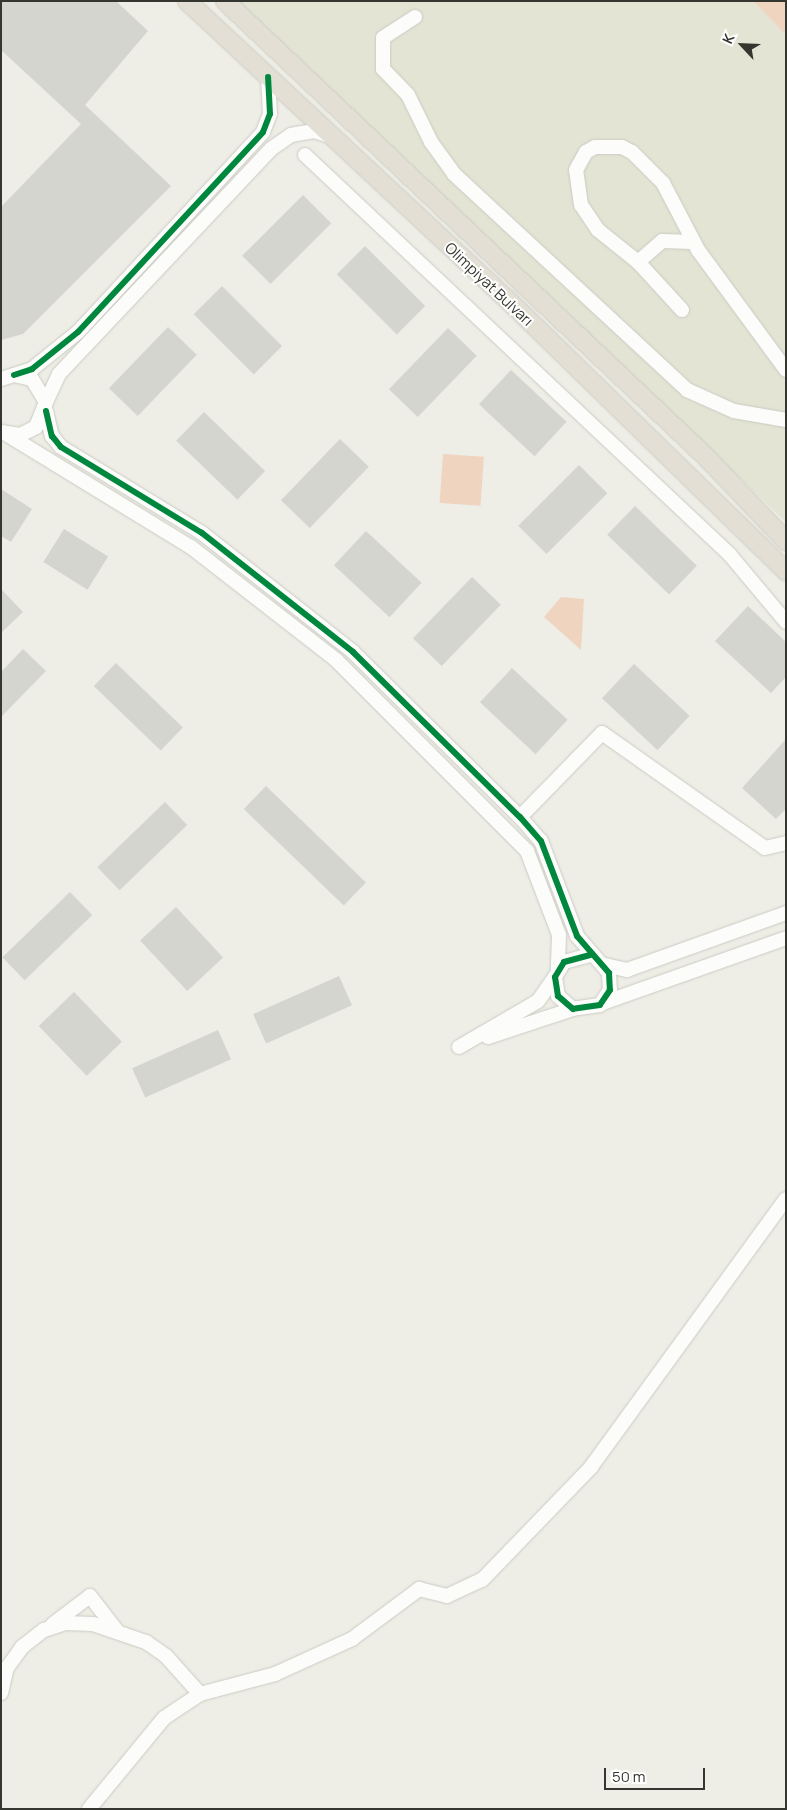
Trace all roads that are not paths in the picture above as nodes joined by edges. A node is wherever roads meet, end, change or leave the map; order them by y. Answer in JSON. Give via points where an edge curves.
{"nodes":[{"id":1,"x":187,"y":1,"type":"edge"},
{"id":2,"x":225,"y":1,"type":"edge"},
{"id":3,"x":415,"y":16,"type":"dead end"},
{"id":4,"x":268,"y":77,"type":"junction"},
{"id":5,"x":332,"y":136,"type":"junction"},
{"id":6,"x":306,"y":155,"type":"dead end"},
{"id":7,"x":693,"y":242,"type":"junction"},
{"id":8,"x":638,"y":262,"type":"junction"},
{"id":9,"x":682,"y":310,"type":"dead end"},
{"id":10,"x":786,"y":370,"type":"edge"},
{"id":11,"x":6,"y":377,"type":"edge"},
{"id":12,"x":46,"y":406,"type":"junction"},
{"id":13,"x":786,"y":420,"type":"edge"},
{"id":14,"x":2,"y":431,"type":"edge"},
{"id":15,"x":786,"y":541,"type":"edge"},
{"id":16,"x":786,"y":571,"type":"edge"},
{"id":17,"x":786,"y":622,"type":"edge"},
{"id":18,"x":520,"y":817,"type":"junction"},
{"id":19,"x":786,"y":843,"type":"edge"},
{"id":20,"x":786,"y":913,"type":"edge"},
{"id":21,"x":786,"y":938,"type":"edge"},
{"id":22,"x":590,"y":955,"type":"junction"},
{"id":23,"x":605,"y":965,"type":"junction"},
{"id":24,"x":557,"y":973,"type":"junction"},
{"id":25,"x":600,"y":1005,"type":"junction"},
{"id":26,"x":573,"y":1009,"type":"junction"},
{"id":27,"x":786,"y":1199,"type":"edge"},
{"id":28,"x":44,"y":1630,"type":"junction"},
{"id":29,"x":117,"y":1631,"type":"junction"},
{"id":30,"x":1,"y":1693,"type":"edge"},
{"id":31,"x":200,"y":1694,"type":"junction"},
{"id":32,"x":89,"y":1809,"type":"edge"}],
"edges":[{"from":1,"to":4,"type":"main road","name":"Olimpiyat Bulvarı"},
{"from":2,"to":15,"type":"main road","name":"Olimpiyat Bulvarı","via":[[707,458]]},
{"from":3,"to":13,"type":"street","via":[[383,38],[383,69],[408,95],[431,142],[454,174],[487,200],[687,390],[734,411]]},
{"from":4,"to":5,"type":"main road","name":"Olimpiyat Bulvarı"},
{"from":4,"to":11,"type":"street","via":[[270,114],[263,132],[78,332],[32,369]]},
{"from":5,"to":12,"type":"street","via":[[314,131],[291,135],[271,149],[59,374]]},
{"from":5,"to":16,"type":"main road","name":"Olimpiyat Bulvarı","via":[[672,458]]},
{"from":6,"to":17,"type":"street","via":[[730,555]]},
{"from":7,"to":8,"type":"street","via":[[662,240]]},
{"from":7,"to":8,"type":"street","via":[[664,182],[640,157],[622,147],[596,147],[586,152],[576,170],[581,205],[598,230]]},
{"from":7,"to":10,"type":"street"},
{"from":8,"to":9,"type":"street"},
{"from":11,"to":12,"type":"street","via":[[32,379]]},
{"from":12,"to":14,"type":"street","via":[[29,432]]},
{"from":12,"to":18,"type":"street","via":[[52,436],[61,447],[202,533],[353,652]]},
{"from":14,"to":24,"type":"street","via":[[191,547],[336,660],[527,851],[559,935]]},
{"from":18,"to":19,"type":"street","via":[[602,733],[765,848]]},
{"from":18,"to":22,"type":"street","via":[[541,841],[577,936]]},
{"from":20,"to":23,"type":"street","via":[[627,970]]},
{"from":21,"to":25,"type":"street"},
{"from":22,"to":23,"type":"street"},
{"from":22,"to":24,"type":"street","via":[[572,956]]},
{"from":23,"to":25,"type":"street","via":[[610,990]]},
{"from":24,"to":26,"type":"street","via":[[558,996]]},
{"from":24,"to":26,"type":"street","via":[[538,1001],[458,1047]]},
{"from":25,"to":26,"type":"street"},
{"from":27,"to":31,"type":"street","via":[[597,1460],[482,1580],[447,1596],[419,1589],[352,1639],[276,1674]]},
{"from":28,"to":29,"type":"street","via":[[66,1623]]},
{"from":28,"to":29,"type":"street","via":[[90,1596]]},
{"from":28,"to":30,"type":"street","via":[[22,1647],[7,1668]]},
{"from":29,"to":31,"type":"street","via":[[166,1656]]},
{"from":31,"to":32,"type":"street","via":[[164,1718]]}]}
